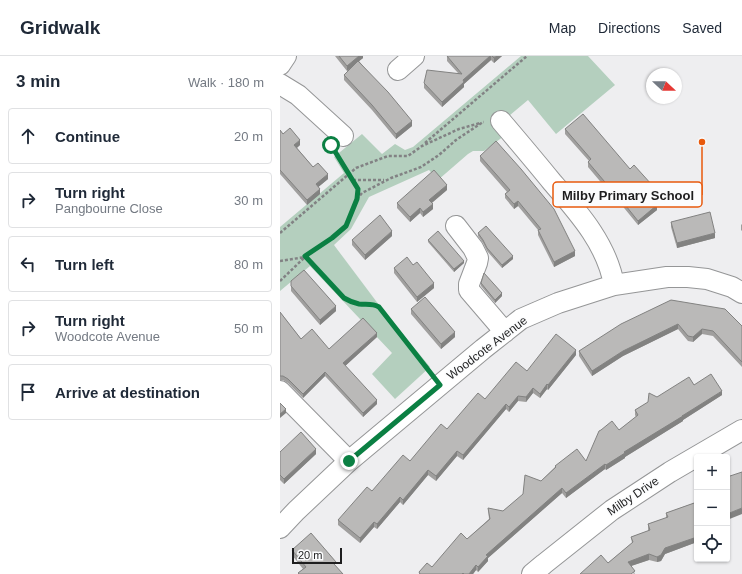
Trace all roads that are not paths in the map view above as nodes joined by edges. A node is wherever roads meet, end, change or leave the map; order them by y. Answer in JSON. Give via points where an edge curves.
{"nodes":[{"id":1,"x":286,"y":56,"type":"edge"},
{"id":2,"x":414,"y":56,"type":"edge"},
{"id":3,"x":280,"y":65,"type":"edge"},
{"id":4,"x":398,"y":70,"type":"dead end"},
{"id":5,"x":280,"y":84,"type":"edge"},
{"id":6,"x":492,"y":121,"type":"road end"},
{"id":7,"x":343,"y":136,"type":"road end"},
{"id":8,"x":456,"y":226,"type":"dead end"},
{"id":9,"x":614,"y":285,"type":"junction"},
{"id":10,"x":742,"y":293,"type":"edge"},
{"id":11,"x":505,"y":332,"type":"junction"},
{"id":12,"x":280,"y":391,"type":"edge"},
{"id":13,"x":742,"y":430,"type":"edge"},
{"id":14,"x":349,"y":461,"type":"junction"},
{"id":15,"x":280,"y":528,"type":"edge"},
{"id":16,"x":532,"y":574,"type":"edge"}],
"edges":[{"from":1,"to":3,"type":"street"},
{"from":2,"to":4,"type":"street"},
{"from":5,"to":7,"type":"street","via":[[298,95]]},
{"from":6,"to":9,"type":"street","via":[[582,217],[603,252]]},
{"from":8,"to":11,"type":"street","via":[[478,258],[469,290]]},
{"from":9,"to":10,"type":"street","name":"Woodcote Avenue","via":[[688,277],[707,279]]},
{"from":9,"to":11,"type":"street","name":"Woodcote Avenue","via":[[558,303],[521,319]]},
{"from":11,"to":14,"type":"street","name":"Woodcote Avenue"},
{"from":12,"to":14,"type":"street"},
{"from":13,"to":16,"type":"street","name":"Milby Drive","via":[[612,510]]},
{"from":14,"to":15,"type":"street","name":"Woodcote Avenue"}]}
